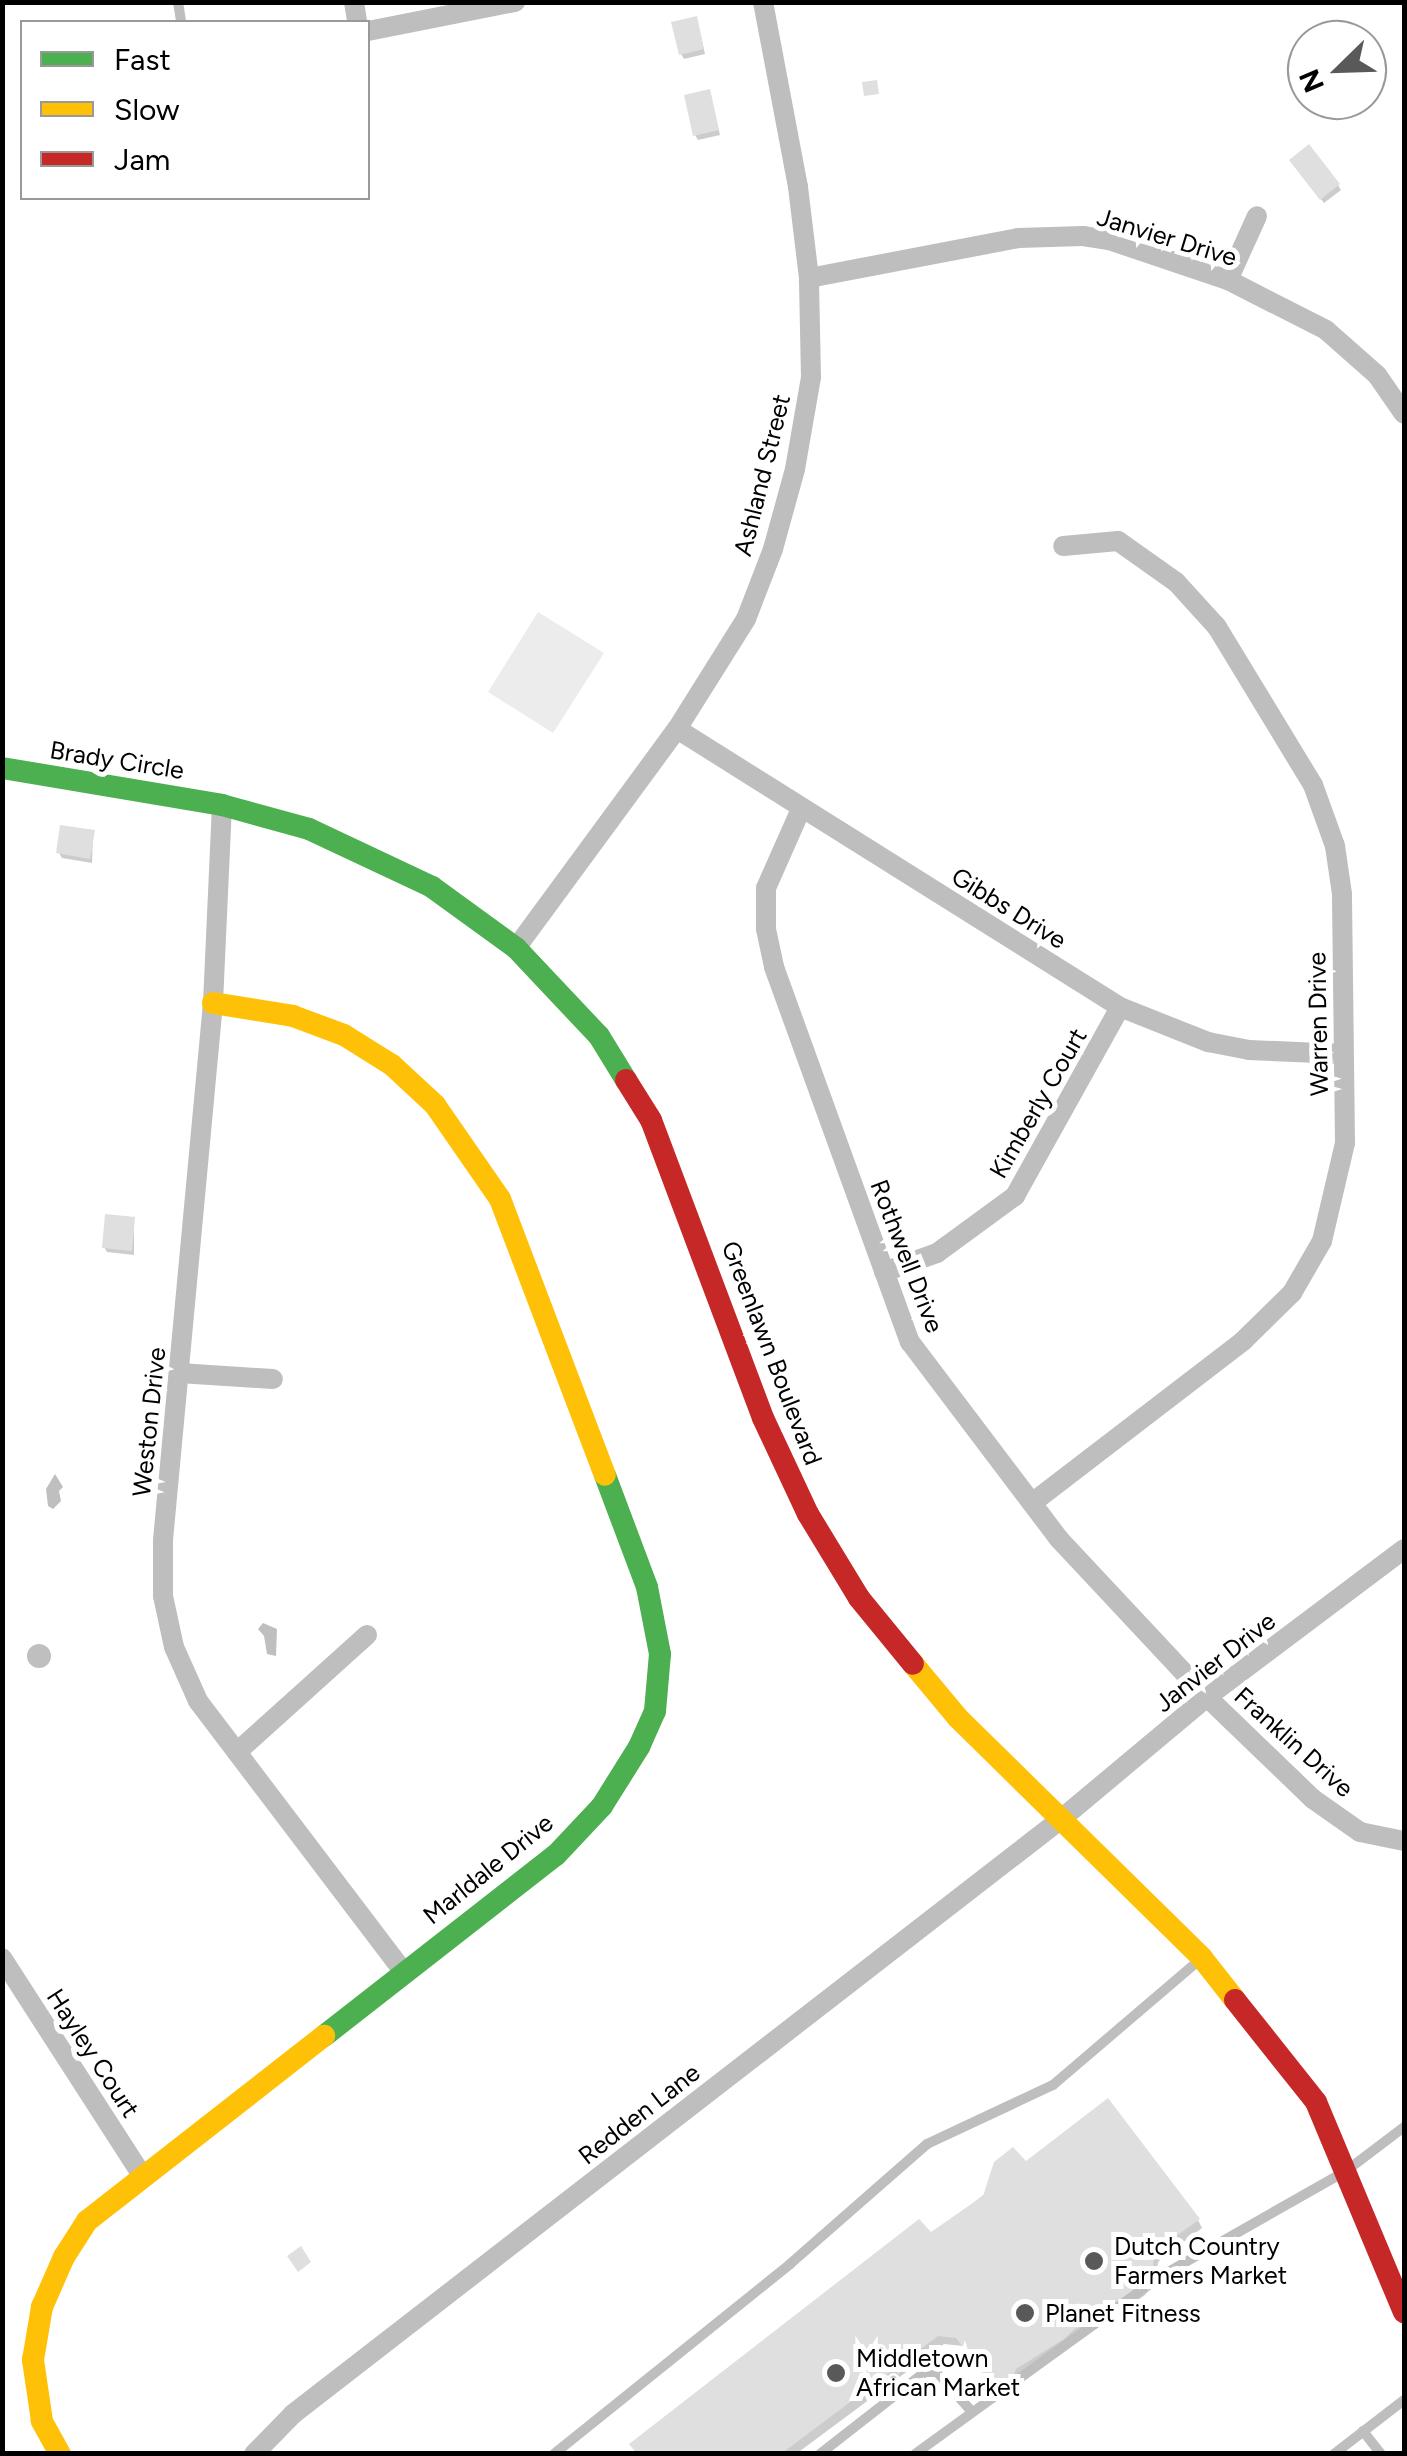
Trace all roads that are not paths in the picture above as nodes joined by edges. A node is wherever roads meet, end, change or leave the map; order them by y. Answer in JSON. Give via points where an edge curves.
{"nodes":[{"id":1,"x":514,"y":2,"type":"edge"},
{"id":2,"x":763,"y":2,"type":"edge"},
{"id":3,"x":370,"y":31,"type":"edge"},
{"id":4,"x":1257,"y":216,"type":"dead end"},
{"id":5,"x":809,"y":278,"type":"junction"},
{"id":6,"x":1228,"y":280,"type":"junction"},
{"id":7,"x":1404,"y":414,"type":"edge"},
{"id":8,"x":1063,"y":546,"type":"dead end"},
{"id":9,"x":677,"y":728,"type":"junction"},
{"id":10,"x":2,"y":768,"type":"edge"},
{"id":11,"x":222,"y":805,"type":"junction"},
{"id":12,"x":801,"y":809,"type":"junction"},
{"id":13,"x":516,"y":948,"type":"junction"},
{"id":14,"x":213,"y":1003,"type":"junction"},
{"id":15,"x":1120,"y":1007,"type":"junction"},
{"id":16,"x":1343,"y":1054,"type":"junction"},
{"id":17,"x":884,"y":1272,"type":"junction"},
{"id":18,"x":179,"y":1373,"type":"junction"},
{"id":19,"x":273,"y":1379,"type":"dead end"},
{"id":20,"x":1032,"y":1502,"type":"junction"},
{"id":21,"x":1404,"y":1549,"type":"edge"},
{"id":22,"x":367,"y":1635,"type":"dead end"},
{"id":23,"x":1207,"y":1697,"type":"junction"},
{"id":24,"x":236,"y":1752,"type":"junction"},
{"id":25,"x":1060,"y":1820,"type":"junction"},
{"id":26,"x":1404,"y":1841,"type":"edge"},
{"id":27,"x":2,"y":1958,"type":"edge"},
{"id":28,"x":1202,"y":1958,"type":"junction"},
{"id":29,"x":403,"y":1971,"type":"junction"},
{"id":30,"x":1404,"y":2127,"type":"edge"},
{"id":31,"x":1346,"y":2171,"type":"junction"},
{"id":32,"x":142,"y":2175,"type":"junction"},
{"id":33,"x":1404,"y":2312,"type":"edge"},
{"id":34,"x":1404,"y":2400,"type":"edge"},
{"id":35,"x":972,"y":2412,"type":"junction"},
{"id":36,"x":1364,"y":2431,"type":"junction"},
{"id":37,"x":60,"y":2454,"type":"edge"},
{"id":38,"x":254,"y":2454,"type":"edge"},
{"id":39,"x":554,"y":2454,"type":"edge"},
{"id":40,"x":820,"y":2454,"type":"edge"},
{"id":41,"x":915,"y":2454,"type":"edge"},
{"id":42,"x":1334,"y":2454,"type":"edge"},
{"id":43,"x":1381,"y":2454,"type":"edge"}],
"edges":[{"from":1,"to":3,"type":"street"},
{"from":2,"to":5,"type":"street","name":"Ashland Street"},
{"from":4,"to":6,"type":"street"},
{"from":5,"to":6,"type":"street","name":"Janvier Drive","via":[[1018,238],[1083,236]]},
{"from":5,"to":9,"type":"street","name":"Ashland Street","via":[[810,377],[774,549],[746,619]]},
{"from":6,"to":7,"type":"street","name":"Janvier Drive","via":[[1353,350]]},
{"from":8,"to":16,"type":"street","name":"Warren Drive","via":[[1118,541],[1176,582],[1217,627],[1313,785],[1342,894]]},
{"from":9,"to":12,"type":"street","name":"Gibbs Drive"},
{"from":9,"to":13,"type":"street","name":"Ashland Street"},
{"from":10,"to":11,"type":"street","name":"Brady Circle"},
{"from":11,"to":13,"type":"street","name":"Greenlawn Boulevard","via":[[309,828],[394,866]]},
{"from":11,"to":14,"type":"street","name":"Weston Drive"},
{"from":12,"to":15,"type":"street","name":"Gibbs Drive"},
{"from":12,"to":17,"type":"street","name":"Rothwell Drive","via":[[766,888],[766,928],[774,968]]},
{"from":13,"to":25,"type":"street","name":"Greenlawn Boulevard","via":[[598,1036],[651,1120],[763,1418],[832,1556],[922,1680]]},
{"from":14,"to":18,"type":"street","name":"Weston Drive"},
{"from":14,"to":29,"type":"street","name":"Marldale Drive","via":[[293,1016],[344,1035],[392,1065],[471,1151],[500,1199],[654,1620],[660,1654],[655,1711],[602,1806],[556,1855]]},
{"from":15,"to":16,"type":"street","name":"Gibbs Drive","via":[[1208,1042]]},
{"from":15,"to":17,"type":"street","name":"Kimberly Court","via":[[1016,1196],[937,1253]]},
{"from":16,"to":20,"type":"street","name":"Warren Drive","via":[[1345,1143],[1322,1240],[1292,1293],[1243,1341]]},
{"from":17,"to":20,"type":"street","name":"Rothwell Drive","via":[[910,1342]]},
{"from":18,"to":19,"type":"street"},
{"from":18,"to":24,"type":"street","name":"Weston Drive","via":[[162,1540],[163,1596],[174,1647],[198,1702]]},
{"from":20,"to":23,"type":"street","name":"Rothwell Drive"},
{"from":21,"to":23,"type":"street","name":"Janvier Drive"},
{"from":22,"to":24,"type":"street"},
{"from":23,"to":25,"type":"street","name":"Janvier Drive"},
{"from":23,"to":26,"type":"street","name":"Franklin Drive","via":[[1313,1799],[1360,1832]]},
{"from":24,"to":29,"type":"street","name":"Weston Drive"},
{"from":25,"to":28,"type":"street","name":"Greenlawn Boulevard"},
{"from":25,"to":38,"type":"street","name":"Redden Lane","via":[[293,2414]]},
{"from":27,"to":32,"type":"street","name":"Hayley Court"},
{"from":28,"to":31,"type":"street","name":"Greenlawn Boulevard","via":[[1316,2102]]},
{"from":28,"to":39,"type":"lane","via":[[1053,2084],[927,2144]]},
{"from":29,"to":32,"type":"street","name":"Marldale Drive"},
{"from":30,"to":31,"type":"lane"},
{"from":31,"to":33,"type":"street","name":"Greenlawn Boulevard"},
{"from":31,"to":35,"type":"lane","via":[[1162,2276]]},
{"from":32,"to":37,"type":"street","name":"Marldale Drive","via":[[87,2221],[42,2307],[33,2360],[42,2422]]},
{"from":34,"to":36,"type":"lane"},
{"from":35,"to":40,"type":"lane","via":[[936,2372],[924,2372]]},
{"from":35,"to":41,"type":"lane"},
{"from":36,"to":42,"type":"lane"},
{"from":36,"to":43,"type":"lane"}]}
